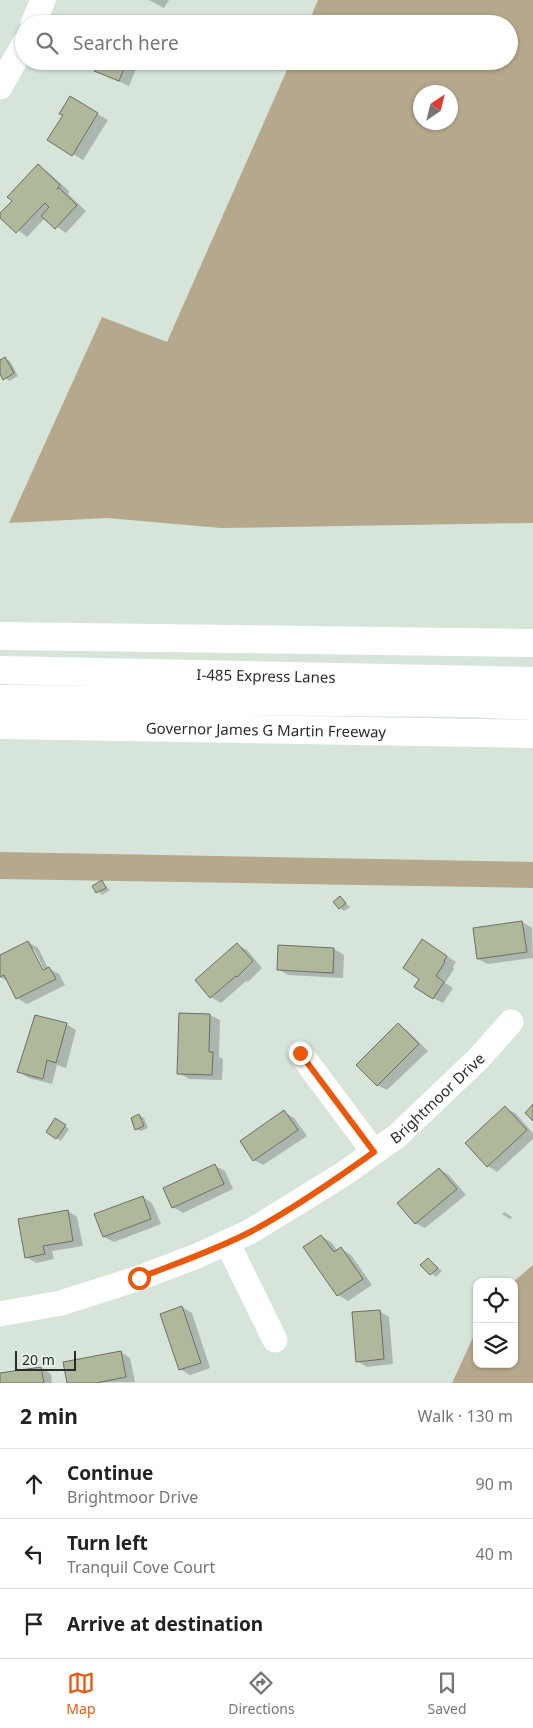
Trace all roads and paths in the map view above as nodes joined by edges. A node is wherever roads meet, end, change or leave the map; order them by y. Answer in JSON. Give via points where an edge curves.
{"nodes":[{"id":1,"x":43,"y":0,"type":"edge"},
{"id":2,"x":37,"y":15,"type":"edge"},
{"id":3,"x":15,"y":60,"type":"edge"},
{"id":4,"x":0,"y":87,"type":"edge"},
{"id":5,"x":0,"y":636,"type":"edge"},
{"id":6,"x":533,"y":643,"type":"edge"},
{"id":7,"x":0,"y":670,"type":"edge"},
{"id":8,"x":533,"y":681,"type":"edge"},
{"id":9,"x":0,"y":698,"type":"edge"},
{"id":10,"x":533,"y":706,"type":"edge"},
{"id":11,"x":0,"y":725,"type":"edge"},
{"id":12,"x":533,"y":734,"type":"edge"},
{"id":13,"x":511,"y":1022,"type":"dead end"},
{"id":14,"x":300,"y":1053,"type":"dead end"},
{"id":15,"x":374,"y":1152,"type":"junction"},
{"id":16,"x":227,"y":1242,"type":"junction"},
{"id":17,"x":0,"y":1314,"type":"edge"},
{"id":18,"x":275,"y":1340,"type":"dead end"}],
"edges":[{"from":1,"to":2,"type":"street"},
{"from":3,"to":4,"type":"street"},
{"from":5,"to":6,"type":"highway"},
{"from":7,"to":8,"type":"highway","name":"I-485 Express Lanes"},
{"from":9,"to":10,"type":"highway","name":"I-485 Express Lanes"},
{"from":11,"to":12,"type":"highway","name":"Governor James G Martin Freeway"},
{"from":13,"to":15,"type":"street","name":"Brightmoor Drive","via":[[479,1058],[397,1136]]},
{"from":14,"to":15,"type":"street"},
{"from":15,"to":16,"type":"street","name":"Brightmoor Drive","via":[[307,1198]]},
{"from":16,"to":17,"type":"street","name":"Brightmoor Drive","via":[[139,1278],[61,1303]]},
{"from":16,"to":18,"type":"street"}]}
